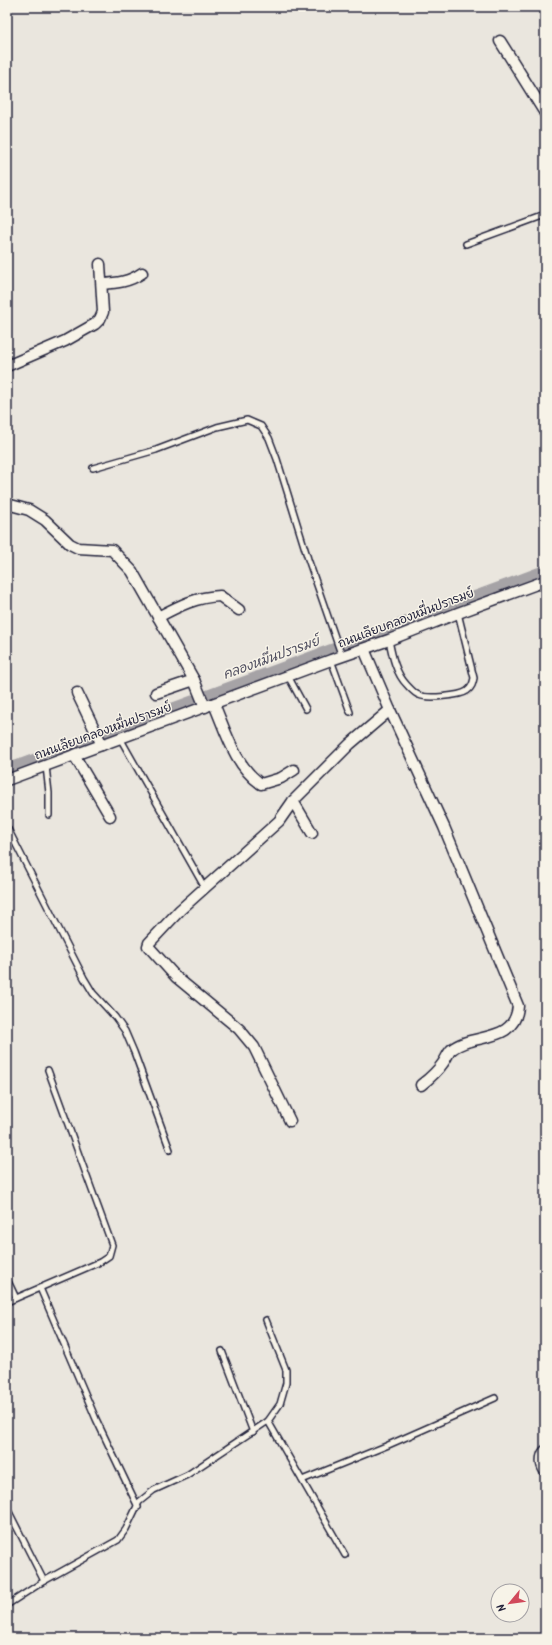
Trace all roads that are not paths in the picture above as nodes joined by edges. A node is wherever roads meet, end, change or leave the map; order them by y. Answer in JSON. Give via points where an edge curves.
{"nodes":[{"id":1,"x":500,"y":41,"type":"dead end"},
{"id":2,"x":545,"y":113,"type":"edge"},
{"id":3,"x":545,"y":216,"type":"edge"},
{"id":4,"x":466,"y":244,"type":"dead end"},
{"id":5,"x":100,"y":264,"type":"dead end"},
{"id":6,"x":142,"y":273,"type":"dead end"},
{"id":7,"x":102,"y":284,"type":"junction"},
{"id":8,"x":7,"y":366,"type":"edge"},
{"id":9,"x":93,"y":468,"type":"dead end"},
{"id":10,"x":7,"y":504,"type":"edge"},
{"id":11,"x":545,"y":581,"type":"edge"},
{"id":12,"x":239,"y":610,"type":"dead end"},
{"id":13,"x":458,"y":613,"type":"junction"},
{"id":14,"x":158,"y":617,"type":"junction"},
{"id":15,"x":389,"y":640,"type":"junction"},
{"id":16,"x":364,"y":649,"type":"junction"},
{"id":17,"x":342,"y":656,"type":"junction"},
{"id":18,"x":331,"y":660,"type":"junction"},
{"id":19,"x":288,"y":676,"type":"junction"},
{"id":20,"x":196,"y":683,"type":"junction"},
{"id":21,"x":77,"y":693,"type":"dead end"},
{"id":22,"x":156,"y":693,"type":"dead end"},
{"id":23,"x":208,"y":704,"type":"junction"},
{"id":24,"x":306,"y":709,"type":"dead end"},
{"id":25,"x":390,"y":710,"type":"junction"},
{"id":26,"x":350,"y":712,"type":"dead end"},
{"id":27,"x":98,"y":737,"type":"junction"},
{"id":28,"x":120,"y":738,"type":"junction"},
{"id":29,"x":74,"y":755,"type":"junction"},
{"id":30,"x":46,"y":766,"type":"junction"},
{"id":31,"x":294,"y":770,"type":"dead end"},
{"id":32,"x":7,"y":780,"type":"edge"},
{"id":33,"x":293,"y":801,"type":"junction"},
{"id":34,"x":49,"y":815,"type":"dead end"},
{"id":35,"x":110,"y":816,"type":"dead end"},
{"id":36,"x":7,"y":827,"type":"edge"},
{"id":37,"x":312,"y":833,"type":"dead end"},
{"id":38,"x":205,"y":888,"type":"junction"},
{"id":39,"x":48,"y":1070,"type":"dead end"},
{"id":40,"x":422,"y":1085,"type":"dead end"},
{"id":41,"x":290,"y":1121,"type":"dead end"},
{"id":42,"x":170,"y":1150,"type":"dead end"},
{"id":43,"x":7,"y":1279,"type":"edge"},
{"id":44,"x":40,"y":1288,"type":"junction"},
{"id":45,"x":16,"y":1298,"type":"junction"},
{"id":46,"x":7,"y":1302,"type":"edge"},
{"id":47,"x":266,"y":1320,"type":"dead end"},
{"id":48,"x":222,"y":1351,"type":"dead end"},
{"id":49,"x":495,"y":1398,"type":"dead end"},
{"id":50,"x":268,"y":1421,"type":"junction"},
{"id":51,"x":253,"y":1432,"type":"junction"},
{"id":52,"x":545,"y":1451,"type":"edge"},
{"id":53,"x":545,"y":1471,"type":"edge"},
{"id":54,"x":302,"y":1480,"type":"junction"},
{"id":55,"x":138,"y":1507,"type":"junction"},
{"id":56,"x":7,"y":1508,"type":"edge"},
{"id":57,"x":345,"y":1555,"type":"dead end"},
{"id":58,"x":44,"y":1582,"type":"junction"},
{"id":59,"x":7,"y":1605,"type":"edge"}],
"edges":[{"from":1,"to":2,"type":"street"},
{"from":3,"to":4,"type":"lane"},
{"from":5,"to":7,"type":"street"},
{"from":6,"to":7,"type":"street","via":[[134,279]]},
{"from":7,"to":8,"type":"street","via":[[103,312],[95,324],[65,341]]},
{"from":9,"to":17,"type":"lane","via":[[156,450],[218,427],[247,420],[261,426],[269,438]]},
{"from":10,"to":14,"type":"street","via":[[29,510],[78,548],[112,550],[132,571]]},
{"from":11,"to":13,"type":"street","name":"ถนนเลียบคลองหมื่นปรารมย์"},
{"from":12,"to":14,"type":"street","via":[[220,596],[207,596]]},
{"from":13,"to":15,"type":"street","name":"ถนนเลียบคลองหมื่นปรารมย์"},
{"from":13,"to":15,"type":"lane","via":[[474,678],[472,686],[466,692],[433,697],[419,695],[406,685],[399,673],[392,659]]},
{"from":14,"to":20,"type":"street"},
{"from":15,"to":16,"type":"street","name":"ถนนเลียบคลองหมื่นปรารมย์"},
{"from":16,"to":17,"type":"street","name":"ถนนเลียบคลองหมื่นปรารมย์"},
{"from":16,"to":25,"type":"street"},
{"from":17,"to":18,"type":"street","name":"ถนนเลียบคลองหมื่นปรารมย์"},
{"from":18,"to":19,"type":"street","name":"ถนนเลียบคลองหมื่นปรารมย์"},
{"from":18,"to":26,"type":"lane"},
{"from":19,"to":23,"type":"street","name":"ถนนเลียบคลองหมื่นปรารมย์"},
{"from":19,"to":24,"type":"lane"},
{"from":20,"to":22,"type":"street"},
{"from":20,"to":23,"type":"street"},
{"from":21,"to":27,"type":"street"},
{"from":23,"to":28,"type":"street","name":"ถนนเลียบคลองหมื่นปรารมย์"},
{"from":23,"to":31,"type":"street","via":[[250,776],[261,784],[282,778]]},
{"from":25,"to":33,"type":"street","via":[[350,744]]},
{"from":25,"to":40,"type":"street","via":[[444,827],[518,1006],[517,1016],[509,1026],[496,1035],[472,1040],[450,1050],[443,1063]]},
{"from":27,"to":28,"type":"street","name":"ถนนเลียบคลองหมื่นปรารมย์"},
{"from":27,"to":29,"type":"street","name":"ถนนเลียบคลองหมื่นปรารมย์"},
{"from":28,"to":38,"type":"lane"},
{"from":29,"to":30,"type":"street","name":"ถนนเลียบคลองหมื่นปรารมย์"},
{"from":29,"to":35,"type":"street"},
{"from":30,"to":32,"type":"street","name":"ถนนเลียบคลองหมื่นปรารมย์"},
{"from":30,"to":34,"type":"lane"},
{"from":33,"to":37,"type":"street"},
{"from":33,"to":38,"type":"street","via":[[280,821]]},
{"from":36,"to":42,"type":"lane","via":[[84,978],[93,993],[125,1031]]},
{"from":38,"to":41,"type":"street","via":[[180,910],[148,946],[176,978],[239,1029],[254,1047]]},
{"from":39,"to":44,"type":"lane","via":[[112,1245],[109,1256],[100,1262]]},
{"from":43,"to":45,"type":"lane"},
{"from":44,"to":45,"type":"lane"},
{"from":44,"to":55,"type":"lane","via":[[96,1419]]},
{"from":45,"to":46,"type":"lane"},
{"from":47,"to":50,"type":"lane","via":[[286,1370],[286,1383],[280,1404]]},
{"from":48,"to":51,"type":"lane"},
{"from":49,"to":54,"type":"lane"},
{"from":50,"to":51,"type":"lane"},
{"from":50,"to":54,"type":"lane"},
{"from":51,"to":55,"type":"lane","via":[[188,1475],[154,1490],[139,1502]]},
{"from":52,"to":53,"type":"street","via":[[542,1465]]},
{"from":54,"to":57,"type":"lane"},
{"from":55,"to":58,"type":"lane","via":[[118,1540]]},
{"from":56,"to":58,"type":"lane"},
{"from":58,"to":59,"type":"lane"}]}
